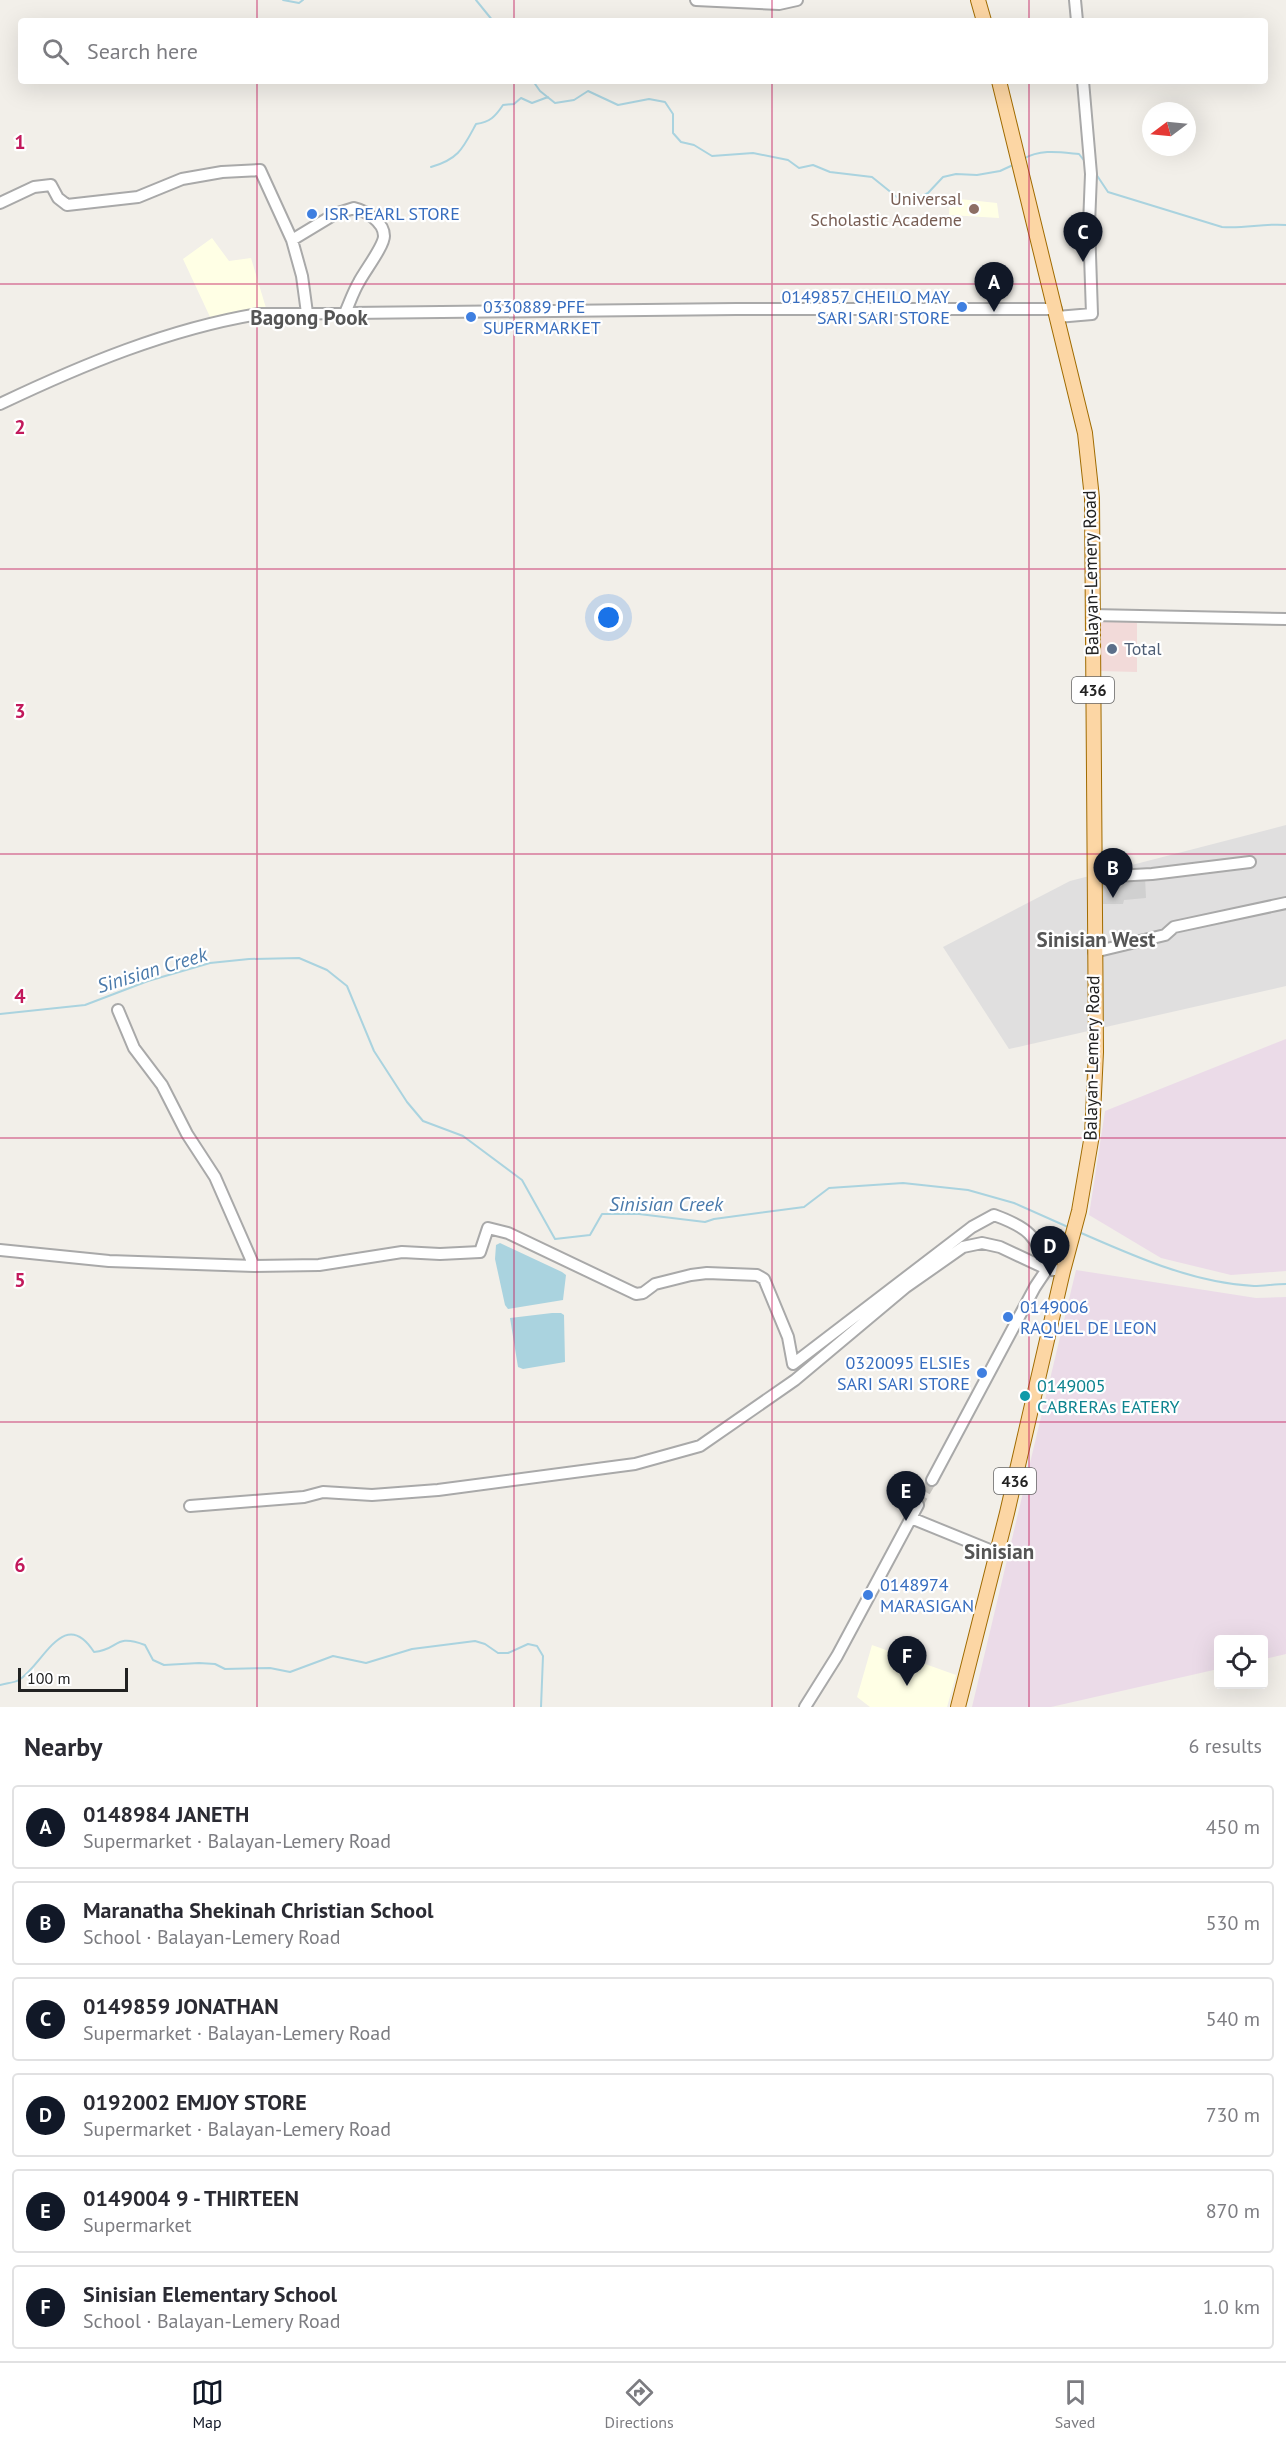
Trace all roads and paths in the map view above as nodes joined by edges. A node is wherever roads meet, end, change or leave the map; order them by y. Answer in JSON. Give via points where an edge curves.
{"nodes":[{"id":1,"x":696,"y":0,"type":"edge"},
{"id":2,"x":796,"y":0,"type":"edge"},
{"id":3,"x":978,"y":0,"type":"edge"},
{"id":4,"x":1075,"y":0,"type":"edge"},
{"id":5,"x":983,"y":18,"type":"edge"},
{"id":6,"x":1077,"y":18,"type":"edge"},
{"id":7,"x":1000,"y":84,"type":"edge"},
{"id":8,"x":1083,"y":84,"type":"edge"},
{"id":9,"x":0,"y":203,"type":"edge"},
{"id":10,"x":292,"y":240,"type":"junction"},
{"id":11,"x":308,"y":313,"type":"junction"},
{"id":12,"x":345,"y":313,"type":"junction"},
{"id":13,"x":1057,"y":313,"type":"junction"},
{"id":14,"x":0,"y":404,"type":"edge"},
{"id":15,"x":1092,"y":615,"type":"junction"},
{"id":16,"x":1286,"y":619,"type":"edge"},
{"id":17,"x":1250,"y":862,"type":"dead end"},
{"id":18,"x":1096,"y":877,"type":"junction"},
{"id":19,"x":1286,"y":903,"type":"edge"},
{"id":20,"x":1094,"y":952,"type":"junction"},
{"id":21,"x":118,"y":1010,"type":"dead end"},
{"id":22,"x":0,"y":1250,"type":"edge"},
{"id":23,"x":254,"y":1266,"type":"junction"},
{"id":24,"x":1047,"y":1269,"type":"junction"},
{"id":25,"x":1063,"y":1271,"type":"junction"},
{"id":26,"x":932,"y":1480,"type":"tunnel mouth"},
{"id":27,"x":918,"y":1505,"type":"tunnel mouth"},
{"id":28,"x":190,"y":1506,"type":"dead end"},
{"id":29,"x":911,"y":1518,"type":"junction"},
{"id":30,"x":997,"y":1553,"type":"junction"},
{"id":31,"x":805,"y":1707,"type":"edge"},
{"id":32,"x":958,"y":1707,"type":"edge"}],
"edges":[{"from":1,"to":2,"type":"street","via":[[779,4]]},
{"from":3,"to":5,"type":"main road"},
{"from":4,"to":6,"type":"street"},
{"from":7,"to":13,"type":"main road","name":"Balayan-Lemery Road","number":"436"},
{"from":8,"to":13,"type":"street","via":[[1091,174],[1092,314]]},
{"from":9,"to":10,"type":"street","via":[[34,187],[51,185],[67,205],[138,196],[182,179],[260,170]]},
{"from":10,"to":11,"type":"street"},
{"from":10,"to":12,"type":"street","via":[[354,207],[370,214],[382,229],[384,238]]},
{"from":11,"to":12,"type":"street"},
{"from":11,"to":14,"type":"street","via":[[258,314],[188,328],[87,364]]},
{"from":12,"to":13,"type":"street","via":[[736,309]]},
{"from":13,"to":15,"type":"main road","name":"Balayan-Lemery Road","number":"436","via":[[1089,462]]},
{"from":15,"to":16,"type":"street"},
{"from":15,"to":18,"type":"main road","name":"Balayan-Lemery Road","number":"436"},
{"from":17,"to":18,"type":"street"},
{"from":18,"to":20,"type":"main road","name":"Balayan-Lemery Road","number":"436"},
{"from":19,"to":20,"type":"street","via":[[1174,927],[1165,935]]},
{"from":20,"to":25,"type":"main road","name":"Balayan-Lemery Road","number":"436","via":[[1093,1122],[1079,1211]]},
{"from":21,"to":23,"type":"street","via":[[134,1048],[162,1085],[215,1178]]},
{"from":22,"to":23,"type":"street","via":[[109,1261]]},
{"from":23,"to":24,"type":"street","via":[[319,1265],[402,1252],[480,1252],[488,1228],[508,1233],[636,1294],[655,1284],[691,1275],[757,1275],[764,1279],[788,1337],[793,1364],[972,1227],[994,1215],[1035,1237]]},
{"from":24,"to":25,"type":"street"},
{"from":24,"to":26,"type":"street"},
{"from":24,"to":28,"type":"street","via":[[1000,1246],[982,1243],[963,1247],[906,1287],[795,1380],[700,1446],[635,1464],[438,1490],[372,1495],[323,1492]]},
{"from":25,"to":30,"type":"main road","name":"Balayan-Lemery Road","number":"436"},
{"from":27,"to":29,"type":"street"},
{"from":29,"to":30,"type":"street"},
{"from":29,"to":31,"type":"street"},
{"from":30,"to":32,"type":"main road","name":"Balayan-Lemery Road","number":"436"}]}
